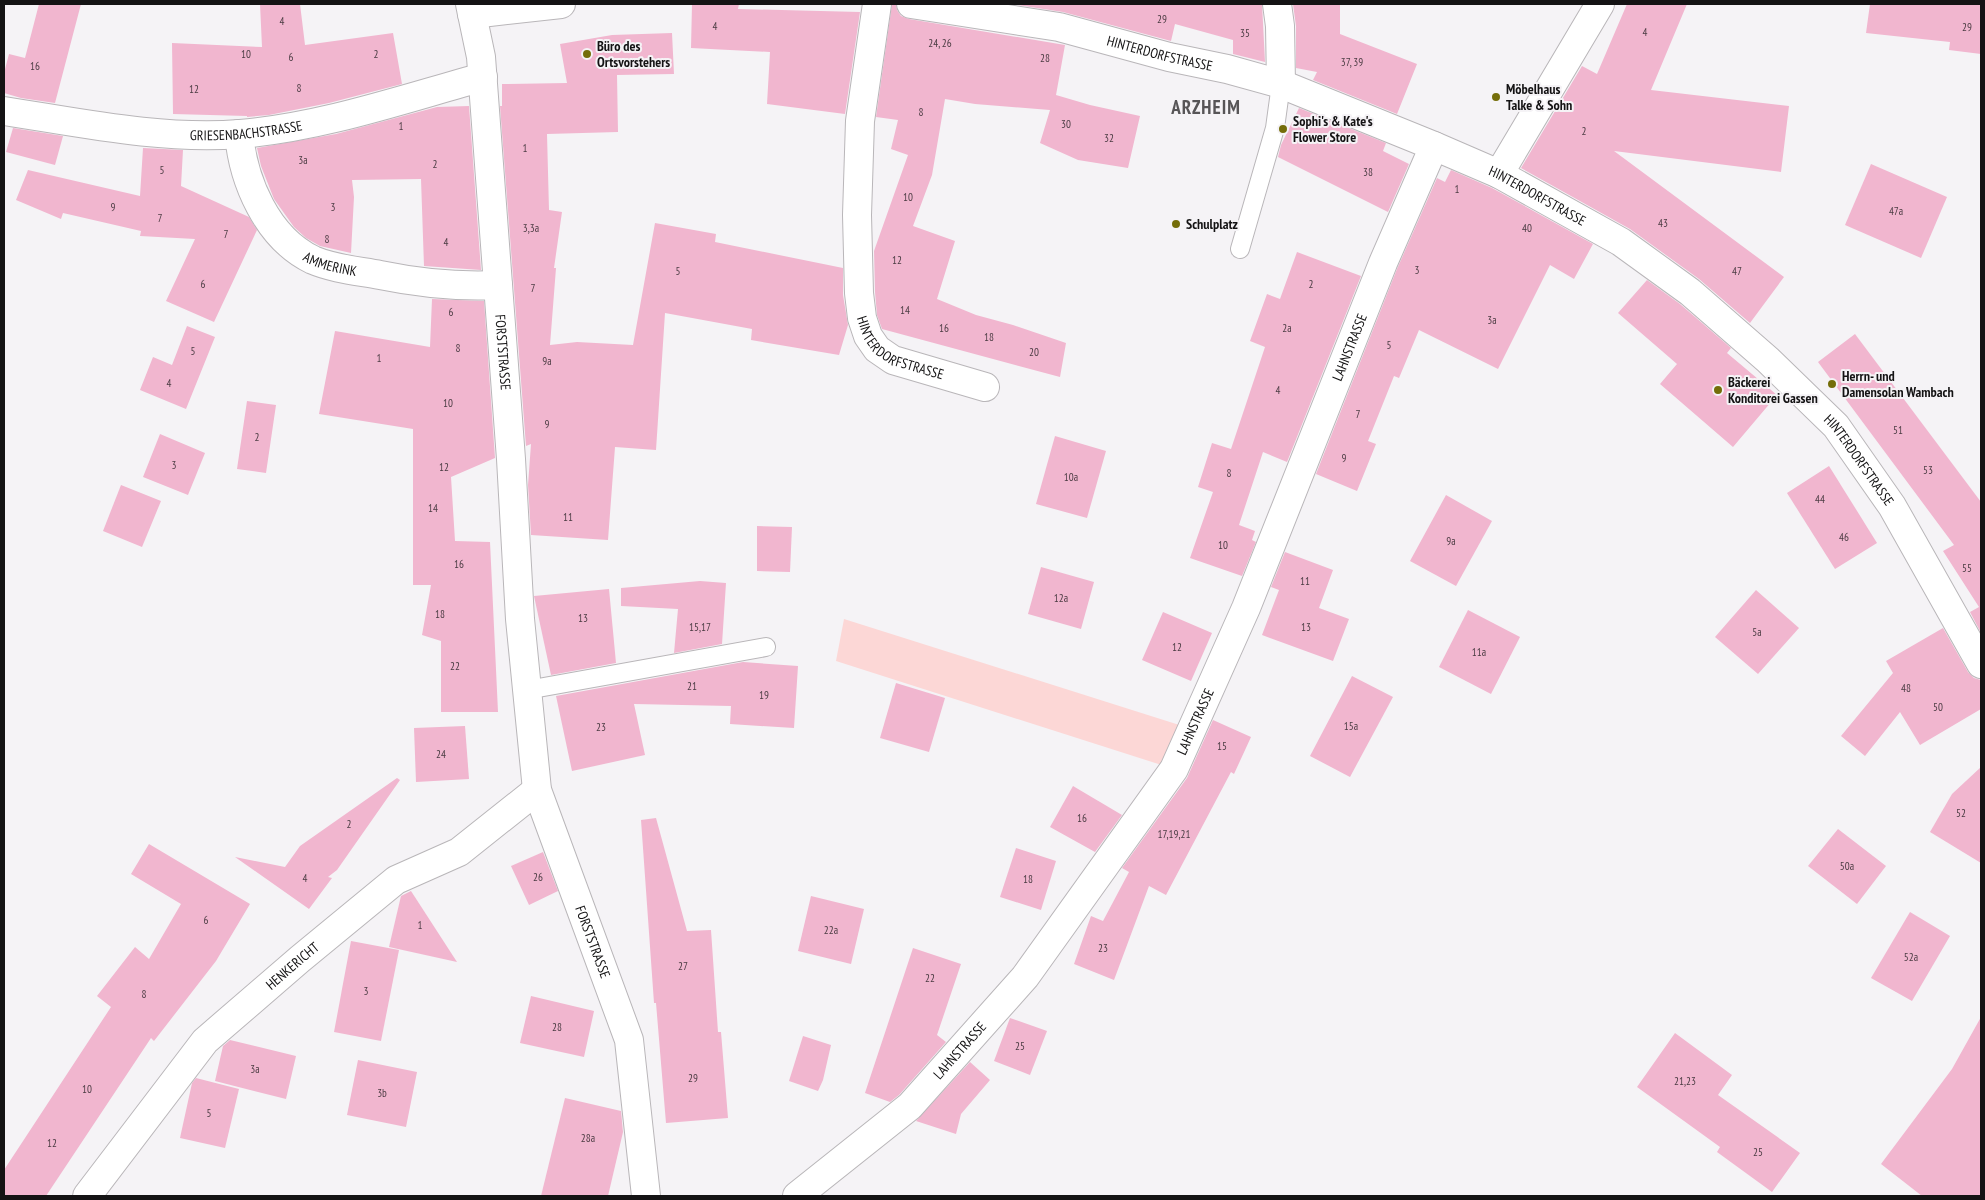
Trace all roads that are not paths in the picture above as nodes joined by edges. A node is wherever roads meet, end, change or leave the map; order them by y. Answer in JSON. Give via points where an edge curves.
{"nodes":[{"id":1,"x":561,"y":4,"type":"edge"},
{"id":2,"x":877,"y":4,"type":"edge"},
{"id":3,"x":911,"y":4,"type":"edge"},
{"id":4,"x":1277,"y":4,"type":"edge"},
{"id":5,"x":1600,"y":4,"type":"edge"},
{"id":6,"x":471,"y":9,"type":"edge"},
{"id":7,"x":483,"y":76,"type":"junction"},
{"id":8,"x":1281,"y":84,"type":"junction"},
{"id":9,"x":4,"y":111,"type":"edge"},
{"id":10,"x":239,"y":134,"type":"junction"},
{"id":11,"x":1434,"y":146,"type":"junction"},
{"id":12,"x":1498,"y":174,"type":"junction"},
{"id":13,"x":1240,"y":249,"type":"dead end"},
{"id":14,"x":498,"y":285,"type":"junction"},
{"id":15,"x":985,"y":387,"type":"dead end"},
{"id":16,"x":766,"y":647,"type":"dead end"},
{"id":17,"x":1981,"y":664,"type":"edge"},
{"id":18,"x":527,"y":690,"type":"junction"},
{"id":19,"x":537,"y":790,"type":"junction"},
{"id":20,"x":97,"y":1194,"type":"edge"},
{"id":21,"x":646,"y":1196,"type":"edge"},
{"id":22,"x":797,"y":1196,"type":"edge"}],
"edges":[{"from":1,"to":6,"type":"street"},
{"from":2,"to":15,"type":"street","name":"HINTERDORFSTRASSE","via":[[860,121],[858,232],[862,318],[877,349],[893,360]]},
{"from":3,"to":8,"type":"street","name":"HINTERDORFSTRASSE","via":[[1059,26]]},
{"from":4,"to":8,"type":"street"},
{"from":5,"to":12,"type":"street"},
{"from":6,"to":7,"type":"street","name":"FORSTSTRASSE"},
{"from":7,"to":10,"type":"street","name":"GRIESENBACHSTRASSE","via":[[346,115],[277,130]]},
{"from":7,"to":14,"type":"street","name":"FORSTSTRASSE"},
{"from":8,"to":11,"type":"street","name":"HINTERDORFSTRASSE"},
{"from":8,"to":13,"type":"lane","via":[[1275,128]]},
{"from":9,"to":10,"type":"street","name":"GRIESENBACHSTRASSE","via":[[112,129],[192,135]]},
{"from":10,"to":14,"type":"street","name":"AMMERINK","via":[[245,170],[261,207],[273,226],[297,250],[314,260],[406,280]]},
{"from":11,"to":12,"type":"street","name":"HINTERDORFSTRASSE"},
{"from":11,"to":22,"type":"street","name":"LAHNSTRASSE","via":[[1379,272],[1246,608],[1174,769],[1018,984],[910,1106]]},
{"from":12,"to":17,"type":"street","name":"HINTERDORFSTRASSE","via":[[1621,242],[1690,292],[1768,360],[1836,426],[1892,506]]},
{"from":14,"to":18,"type":"street","name":"FORSTSTRASSE"},
{"from":16,"to":18,"type":"lane"},
{"from":18,"to":19,"type":"street","name":"FORSTSTRASSE"},
{"from":19,"to":20,"type":"street","name":"HENKERICHT","via":[[459,852],[396,880],[206,1041]]},
{"from":19,"to":21,"type":"street","name":"FORSTSTRASSE","via":[[630,1040]]}]}
